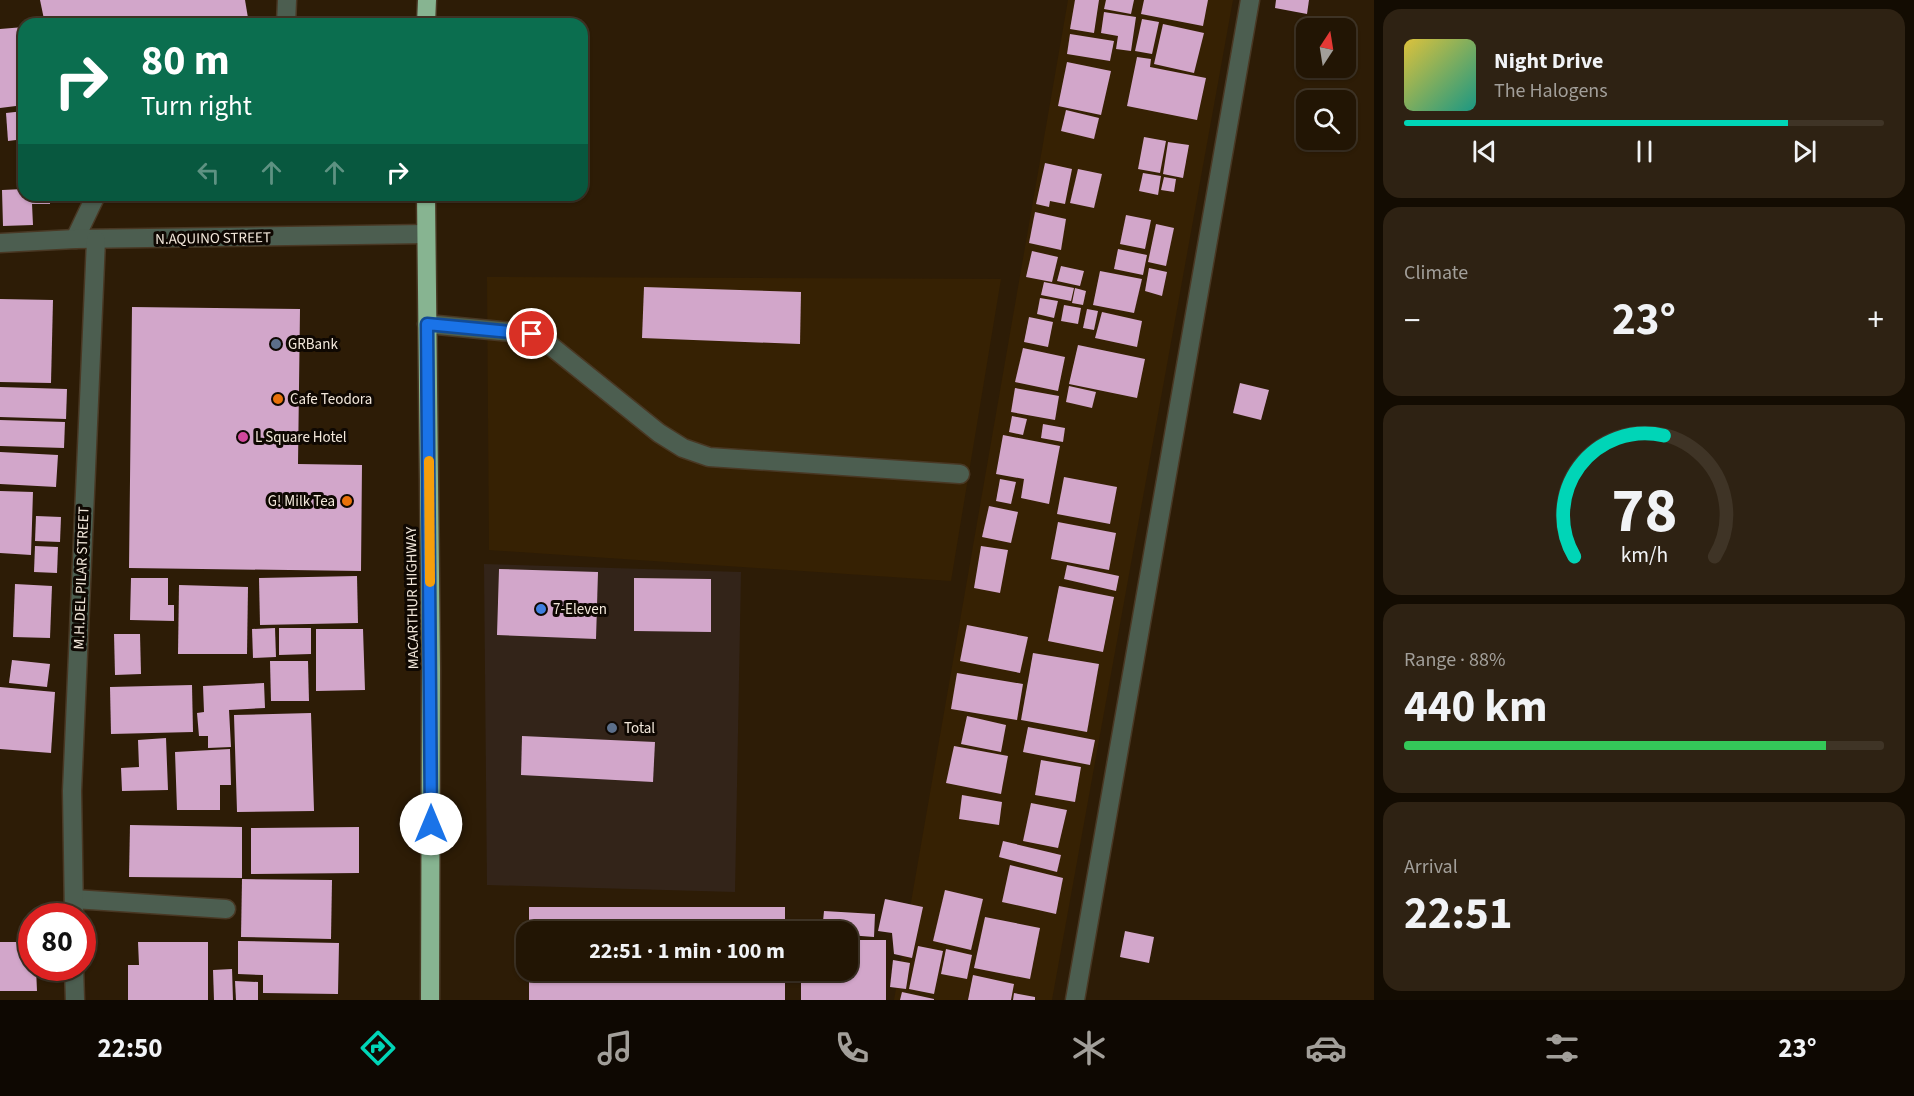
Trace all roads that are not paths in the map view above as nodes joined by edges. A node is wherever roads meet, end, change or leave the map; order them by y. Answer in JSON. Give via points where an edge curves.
{"nodes":[{"id":1,"x":287,"y":0,"type":"edge"},
{"id":2,"x":427,"y":0,"type":"edge"},
{"id":3,"x":1250,"y":0,"type":"edge"},
{"id":4,"x":286,"y":18,"type":"edge"},
{"id":5,"x":426,"y":18,"type":"edge"},
{"id":6,"x":93,"y":201,"type":"edge"},
{"id":7,"x":426,"y":201,"type":"edge"},
{"id":8,"x":426,"y":234,"type":"junction"},
{"id":9,"x":75,"y":239,"type":"junction"},
{"id":10,"x":96,"y":240,"type":"junction"},
{"id":11,"x":0,"y":243,"type":"edge"},
{"id":12,"x":427,"y":324,"type":"junction"},
{"id":13,"x":960,"y":474,"type":"dead end"},
{"id":14,"x":74,"y":903,"type":"edge"},
{"id":15,"x":96,"y":908,"type":"edge"},
{"id":16,"x":226,"y":909,"type":"dead end"},
{"id":17,"x":74,"y":981,"type":"edge"},
{"id":18,"x":75,"y":1000,"type":"edge"},
{"id":19,"x":430,"y":1000,"type":"edge"},
{"id":20,"x":1075,"y":1000,"type":"edge"}],
"edges":[{"from":1,"to":4,"type":"street"},
{"from":2,"to":5,"type":"highway"},
{"from":3,"to":20,"type":"street"},
{"from":6,"to":9,"type":"street"},
{"from":7,"to":8,"type":"highway","name":"MACARTHUR HIGHWAY"},
{"from":8,"to":10,"type":"street","name":"N.AQUINO STREET"},
{"from":8,"to":12,"type":"highway","name":"MACARTHUR HIGHWAY"},
{"from":9,"to":10,"type":"street","name":"N.AQUINO STREET"},
{"from":9,"to":11,"type":"street","name":"N.AQUINO STREET"},
{"from":10,"to":14,"type":"street","name":"M.H.DEL PILAR STREET","via":[[72,791]]},
{"from":12,"to":13,"type":"street","via":[[532,334],[659,434],[682,448],[709,457]]},
{"from":12,"to":19,"type":"highway","name":"MACARTHUR HIGHWAY"},
{"from":15,"to":16,"type":"street"},
{"from":17,"to":18,"type":"street"}]}
